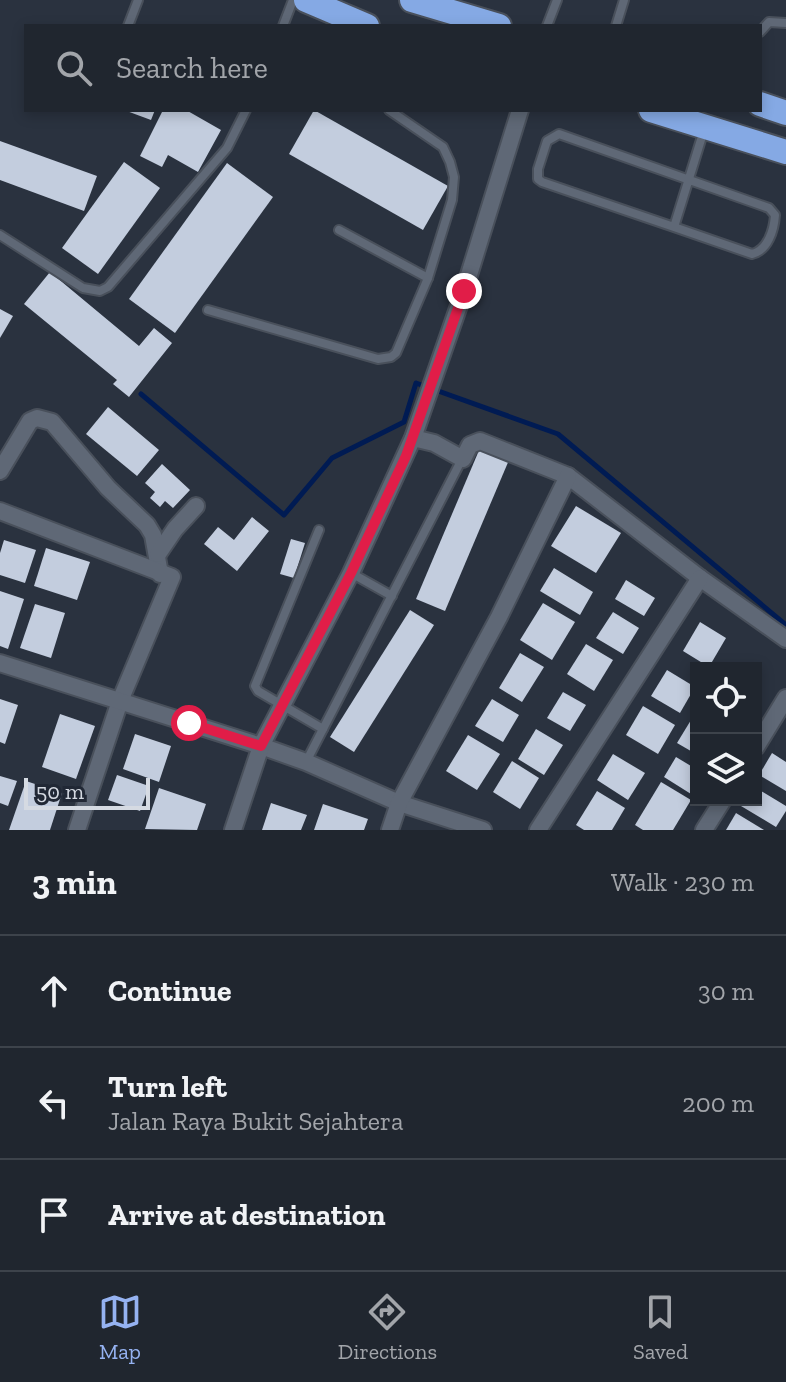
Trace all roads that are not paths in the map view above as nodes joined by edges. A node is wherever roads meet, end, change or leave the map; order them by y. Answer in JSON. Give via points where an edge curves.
{"nodes":[{"id":1,"x":138,"y":0,"type":"edge"},
{"id":2,"x":293,"y":0,"type":"edge"},
{"id":3,"x":306,"y":0,"type":"edge"},
{"id":4,"x":412,"y":0,"type":"edge"},
{"id":5,"x":557,"y":0,"type":"edge"},
{"id":6,"x":624,"y":0,"type":"edge"},
{"id":7,"x":786,"y":23,"type":"edge"},
{"id":8,"x":129,"y":24,"type":"edge"},
{"id":9,"x":284,"y":24,"type":"edge"},
{"id":10,"x":360,"y":24,"type":"edge"},
{"id":11,"x":492,"y":24,"type":"edge"},
{"id":12,"x":548,"y":24,"type":"edge"},
{"id":13,"x":617,"y":24,"type":"edge"},
{"id":14,"x":762,"y":30,"type":"edge"},
{"id":15,"x":762,"y":105,"type":"edge"},
{"id":16,"x":245,"y":112,"type":"edge"},
{"id":17,"x":392,"y":112,"type":"edge"},
{"id":18,"x":519,"y":112,"type":"edge"},
{"id":19,"x":657,"y":112,"type":"edge"},
{"id":20,"x":786,"y":113,"type":"edge"},
{"id":21,"x":705,"y":127,"type":"junction"},
{"id":22,"x":786,"y":152,"type":"edge"},
{"id":23,"x":689,"y":178,"type":"junction"},
{"id":24,"x":674,"y":227,"type":"junction"},
{"id":25,"x":339,"y":230,"type":"dead end"},
{"id":26,"x":0,"y":235,"type":"edge"},
{"id":27,"x":428,"y":278,"type":"junction"},
{"id":28,"x":208,"y":310,"type":"dead end"},
{"id":29,"x":415,"y":433,"type":"junction"},
{"id":30,"x":463,"y":459,"type":"junction"},
{"id":31,"x":0,"y":471,"type":"edge"},
{"id":32,"x":568,"y":476,"type":"junction"},
{"id":33,"x":196,"y":506,"type":"dead end"},
{"id":34,"x":0,"y":511,"type":"edge"},
{"id":35,"x":319,"y":530,"type":"dead end"},
{"id":36,"x":158,"y":554,"type":"junction"},
{"id":37,"x":351,"y":573,"type":"junction"},
{"id":38,"x":160,"y":574,"type":"junction"},
{"id":39,"x":700,"y":578,"type":"junction"},
{"id":40,"x":392,"y":596,"type":"junction"},
{"id":41,"x":786,"y":639,"type":"edge"},
{"id":42,"x":0,"y":663,"type":"edge"},
{"id":43,"x":786,"y":698,"type":"edge"},
{"id":44,"x":120,"y":701,"type":"junction"},
{"id":45,"x":283,"y":704,"type":"junction"},
{"id":46,"x":323,"y":729,"type":"junction"},
{"id":47,"x":762,"y":737,"type":"edge"},
{"id":48,"x":261,"y":746,"type":"junction"},
{"id":49,"x":306,"y":762,"type":"junction"},
{"id":50,"x":399,"y":803,"type":"junction"},
{"id":51,"x":719,"y":806,"type":"edge"},
{"id":52,"x":77,"y":830,"type":"edge"},
{"id":53,"x":233,"y":830,"type":"edge"},
{"id":54,"x":390,"y":830,"type":"edge"},
{"id":55,"x":483,"y":830,"type":"edge"},
{"id":56,"x":538,"y":830,"type":"edge"},
{"id":57,"x":704,"y":830,"type":"edge"}],
"edges":[{"from":1,"to":8,"type":"lane"},
{"from":2,"to":9,"type":"lane"},
{"from":3,"to":10,"type":"highway"},
{"from":4,"to":11,"type":"highway"},
{"from":5,"to":12,"type":"lane"},
{"from":6,"to":13,"type":"lane"},
{"from":7,"to":14,"type":"lane","via":[[769,22]]},
{"from":15,"to":20,"type":"highway"},
{"from":16,"to":26,"type":"lane","via":[[227,148],[108,287],[83,288]]},
{"from":17,"to":27,"type":"lane","via":[[443,147],[454,177]]},
{"from":18,"to":29,"type":"street"},
{"from":19,"to":21,"type":"highway"},
{"from":21,"to":22,"type":"highway"},
{"from":21,"to":23,"type":"lane"},
{"from":23,"to":24,"type":"lane"},
{"from":23,"to":24,"type":"lane","via":[[769,208],[775,219],[766,245],[752,254]]},
{"from":23,"to":24,"type":"lane","via":[[559,134],[547,141],[538,169],[542,182]]},
{"from":25,"to":27,"type":"lane"},
{"from":27,"to":28,"type":"lane","via":[[396,353],[385,359]]},
{"from":29,"to":30,"type":"street"},
{"from":29,"to":37,"type":"street"},
{"from":30,"to":32,"type":"street","via":[[470,445],[480,441]]},
{"from":30,"to":40,"type":"lane"},
{"from":31,"to":36,"type":"street","via":[[30,421],[52,422],[147,525]]},
{"from":32,"to":39,"type":"street"},
{"from":32,"to":50,"type":"street"},
{"from":33,"to":36,"type":"street"},
{"from":34,"to":38,"type":"street"},
{"from":35,"to":45,"type":"lane","via":[[255,683],[258,691]]},
{"from":36,"to":38,"type":"street"},
{"from":37,"to":40,"type":"lane"},
{"from":37,"to":45,"type":"street"},
{"from":38,"to":44,"type":"street","via":[[172,577]]},
{"from":39,"to":41,"type":"street"},
{"from":39,"to":56,"type":"street"},
{"from":40,"to":46,"type":"lane"},
{"from":42,"to":44,"type":"street"},
{"from":43,"to":47,"type":"street"},
{"from":44,"to":48,"type":"street"},
{"from":44,"to":52,"type":"street"},
{"from":45,"to":46,"type":"lane"},
{"from":45,"to":48,"type":"street"},
{"from":46,"to":49,"type":"lane"},
{"from":48,"to":49,"type":"street"},
{"from":48,"to":53,"type":"street"},
{"from":49,"to":50,"type":"street"},
{"from":50,"to":54,"type":"street"},
{"from":50,"to":55,"type":"street"},
{"from":51,"to":57,"type":"street"}]}
